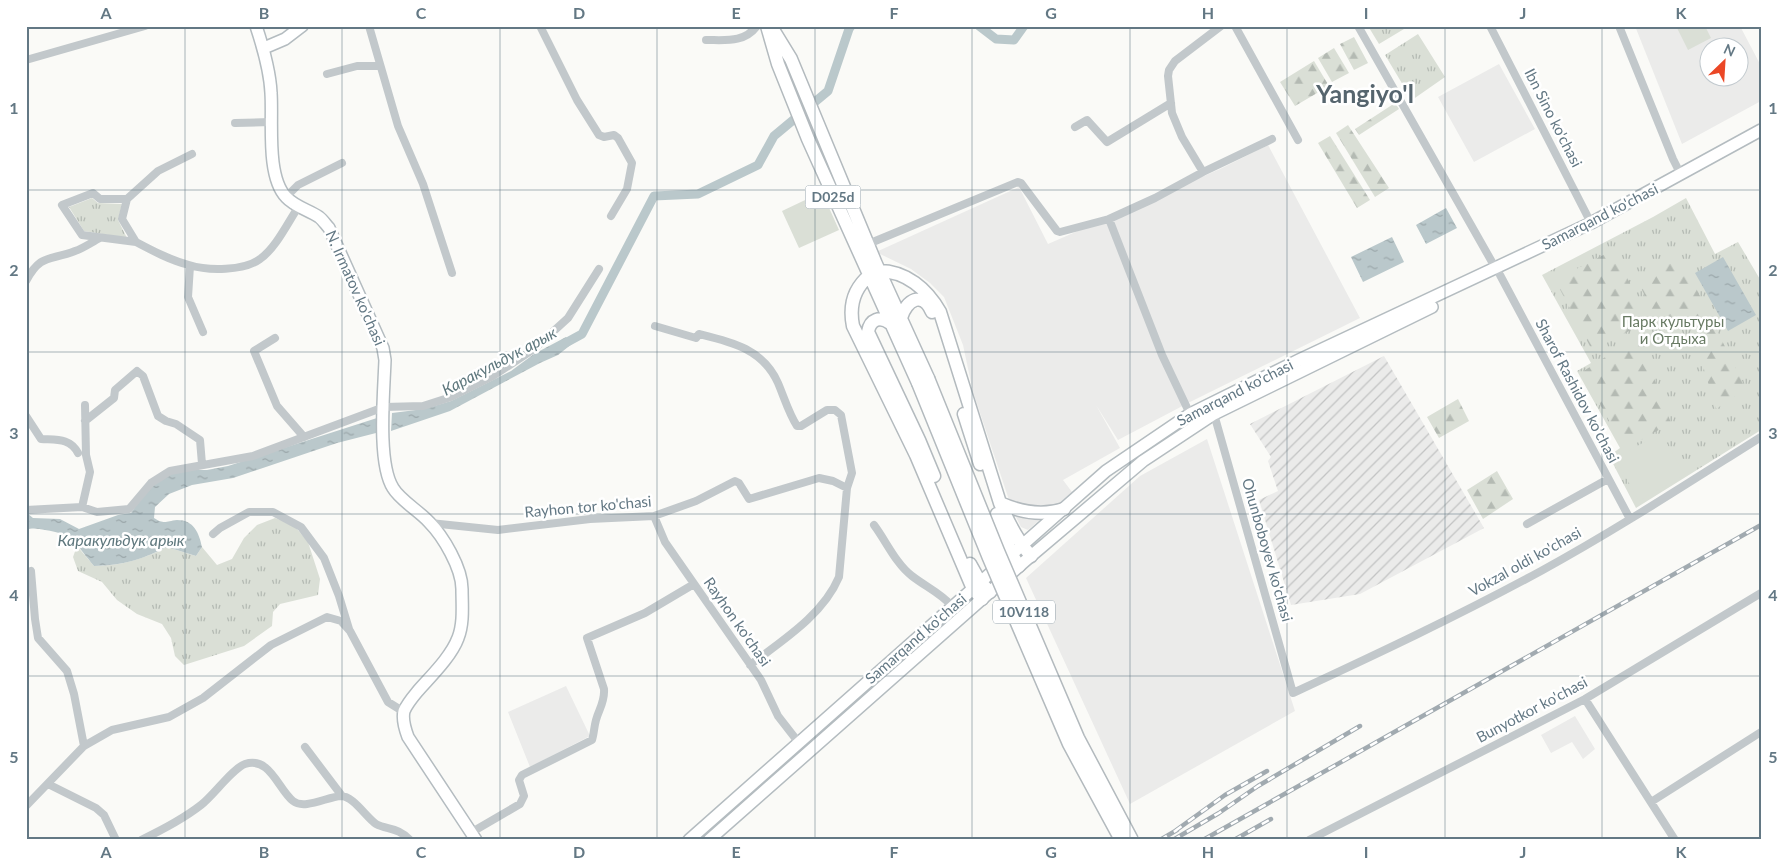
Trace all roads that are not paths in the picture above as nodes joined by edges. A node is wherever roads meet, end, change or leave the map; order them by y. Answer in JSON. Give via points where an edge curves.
{"nodes":[{"id":1,"x":145,"y":26,"type":"edge"},
{"id":2,"x":256,"y":26,"type":"edge"},
{"id":3,"x":302,"y":26,"type":"edge"},
{"id":4,"x":369,"y":26,"type":"edge"},
{"id":5,"x":540,"y":26,"type":"edge"},
{"id":6,"x":758,"y":26,"type":"edge"},
{"id":7,"x":769,"y":26,"type":"edge"},
{"id":8,"x":1221,"y":26,"type":"edge"},
{"id":9,"x":1234,"y":26,"type":"edge"},
{"id":10,"x":1358,"y":26,"type":"edge"},
{"id":11,"x":1490,"y":26,"type":"edge"},
{"id":12,"x":1619,"y":26,"type":"edge"},
{"id":13,"x":706,"y":40,"type":"dead end"},
{"id":14,"x":264,"y":48,"type":"junction"},
{"id":15,"x":26,"y":60,"type":"edge"},
{"id":16,"x":380,"y":66,"type":"junction"},
{"id":17,"x":327,"y":74,"type":"dead end"},
{"id":18,"x":1171,"y":103,"type":"junction"},
{"id":19,"x":270,"y":122,"type":"junction"},
{"id":20,"x":235,"y":123,"type":"dead end"},
{"id":21,"x":1074,"y":127,"type":"dead end"},
{"id":22,"x":1761,"y":130,"type":"edge"},
{"id":23,"x":822,"y":137,"type":"junction"},
{"id":24,"x":1272,"y":139,"type":"dead end"},
{"id":25,"x":1761,"y":139,"type":"edge"},
{"id":26,"x":1298,"y":140,"type":"dead end"},
{"id":27,"x":809,"y":142,"type":"junction"},
{"id":28,"x":192,"y":154,"type":"dead end"},
{"id":29,"x":342,"y":163,"type":"dead end"},
{"id":30,"x":1203,"y":172,"type":"junction"},
{"id":31,"x":1682,"y":178,"type":"junction"},
{"id":32,"x":286,"y":198,"type":"junction"},
{"id":33,"x":127,"y":199,"type":"junction"},
{"id":34,"x":299,"y":206,"type":"junction"},
{"id":35,"x":611,"y":216,"type":"dead end"},
{"id":36,"x":1110,"y":219,"type":"junction"},
{"id":37,"x":1591,"y":223,"type":"junction"},
{"id":38,"x":100,"y":238,"type":"junction"},
{"id":39,"x":136,"y":242,"type":"junction"},
{"id":40,"x":868,"y":244,"type":"junction"},
{"id":41,"x":190,"y":266,"type":"junction"},
{"id":42,"x":599,"y":270,"type":"dead end"},
{"id":43,"x":1498,"y":272,"type":"junction"},
{"id":44,"x":452,"y":273,"type":"dead end"},
{"id":45,"x":875,"y":273,"type":"junction"},
{"id":46,"x":26,"y":281,"type":"edge"},
{"id":47,"x":896,"y":320,"type":"junction"},
{"id":48,"x":655,"y":326,"type":"dead end"},
{"id":49,"x":202,"y":332,"type":"dead end"},
{"id":50,"x":275,"y":338,"type":"dead end"},
{"id":51,"x":923,"y":380,"type":"junction"},
{"id":52,"x":85,"y":404,"type":"dead end"},
{"id":53,"x":384,"y":407,"type":"junction"},
{"id":54,"x":1190,"y":414,"type":"junction"},
{"id":55,"x":1214,"y":414,"type":"junction"},
{"id":56,"x":26,"y":416,"type":"edge"},
{"id":57,"x":85,"y":421,"type":"junction"},
{"id":58,"x":304,"y":437,"type":"junction"},
{"id":59,"x":1761,"y":437,"type":"edge"},
{"id":60,"x":78,"y":453,"type":"dead end"},
{"id":61,"x":202,"y":464,"type":"junction"},
{"id":62,"x":1608,"y":479,"type":"junction"},
{"id":63,"x":847,"y":488,"type":"junction"},
{"id":64,"x":1000,"y":503,"type":"junction"},
{"id":65,"x":82,"y":507,"type":"junction"},
{"id":66,"x":1064,"y":509,"type":"junction"},
{"id":67,"x":26,"y":510,"type":"edge"},
{"id":68,"x":654,"y":516,"type":"junction"},
{"id":69,"x":1630,"y":520,"type":"junction"},
{"id":70,"x":430,"y":523,"type":"junction"},
{"id":71,"x":1528,"y":524,"type":"dead end"},
{"id":72,"x":874,"y":525,"type":"dead end"},
{"id":73,"x":213,"y":534,"type":"dead end"},
{"id":74,"x":1026,"y":551,"type":"junction"},
{"id":75,"x":1012,"y":555,"type":"junction"},
{"id":76,"x":1019,"y":566,"type":"junction"},
{"id":77,"x":26,"y":572,"type":"edge"},
{"id":78,"x":694,"y":584,"type":"junction"},
{"id":79,"x":976,"y":585,"type":"junction"},
{"id":80,"x":1761,"y":593,"type":"edge"},
{"id":81,"x":986,"y":596,"type":"junction"},
{"id":82,"x":953,"y":607,"type":"junction"},
{"id":83,"x":961,"y":618,"type":"junction"},
{"id":84,"x":350,"y":631,"type":"junction"},
{"id":85,"x":750,"y":665,"type":"junction"},
{"id":86,"x":1293,"y":693,"type":"joint"},
{"id":87,"x":1585,"y":700,"type":"junction"},
{"id":88,"x":404,"y":712,"type":"junction"},
{"id":89,"x":1761,"y":732,"type":"edge"},
{"id":90,"x":799,"y":743,"type":"junction"},
{"id":91,"x":84,"y":746,"type":"junction"},
{"id":92,"x":305,"y":747,"type":"dead end"},
{"id":93,"x":48,"y":784,"type":"junction"},
{"id":94,"x":342,"y":796,"type":"junction"},
{"id":95,"x":1651,"y":802,"type":"junction"},
{"id":96,"x":26,"y":806,"type":"edge"},
{"id":97,"x":474,"y":836,"type":"edge"},
{"id":98,"x":116,"y":840,"type":"edge"},
{"id":99,"x":141,"y":840,"type":"edge"},
{"id":100,"x":410,"y":840,"type":"edge"},
{"id":101,"x":688,"y":840,"type":"edge"},
{"id":102,"x":709,"y":840,"type":"edge"},
{"id":103,"x":1121,"y":840,"type":"edge"},
{"id":104,"x":1132,"y":840,"type":"edge"},
{"id":105,"x":1309,"y":840,"type":"edge"},
{"id":106,"x":1675,"y":840,"type":"edge"}],
"edges":[{"from":1,"to":15,"type":"street"},
{"from":2,"to":14,"type":"main road"},
{"from":3,"to":14,"type":"main road","via":[[285,39]]},
{"from":4,"to":16,"type":"street"},
{"from":5,"to":35,"type":"street","via":[[598,135],[618,138],[632,163],[627,189]]},
{"from":6,"to":13,"type":"street","via":[[751,34],[730,40]]},
{"from":7,"to":23,"type":"main road","number":"D025d","via":[[791,59]]},
{"from":7,"to":27,"type":"main road","number":"D025d","via":[[778,64]]},
{"from":8,"to":18,"type":"street","via":[[1172,64],[1168,76]]},
{"from":9,"to":26,"type":"street"},
{"from":10,"to":43,"type":"street","name":"Sharof Rashidov ko’chasi"},
{"from":11,"to":37,"type":"street","name":"Ibn Sino ko'chasi"},
{"from":12,"to":31,"type":"street"},
{"from":14,"to":19,"type":"main road","via":[[271,93]]},
{"from":16,"to":17,"type":"street","via":[[357,66]]},
{"from":16,"to":44,"type":"street","via":[[398,126],[423,184]]},
{"from":18,"to":21,"type":"street","via":[[1107,142],[1087,120]]},
{"from":18,"to":30,"type":"street","via":[[1182,137]]},
{"from":19,"to":20,"type":"street"},
{"from":19,"to":32,"type":"main road","via":[[278,185]]},
{"from":22,"to":31,"type":"main road","name":"Samarqand ko'chasi"},
{"from":23,"to":27,"type":"main road"},
{"from":23,"to":40,"type":"main road","number":"D025d"},
{"from":24,"to":30,"type":"street"},
{"from":25,"to":31,"type":"main road","name":"Samarqand ko'chasi"},
{"from":27,"to":45,"type":"main road","number":"D025d"},
{"from":28,"to":33,"type":"street","via":[[158,171]]},
{"from":29,"to":32,"type":"street","via":[[298,185]]},
{"from":30,"to":36,"type":"street"},
{"from":31,"to":37,"type":"main road","name":"Samarqand ko'chasi"},
{"from":31,"to":43,"type":"main road","name":"Samarqand ko'chasi"},
{"from":32,"to":34,"type":"main road","name":"N. Irmatov ko'chasi"},
{"from":33,"to":38,"type":"street","via":[[100,199],[93,193],[62,205],[82,235]]},
{"from":33,"to":39,"type":"street","via":[[122,220]]},
{"from":34,"to":41,"type":"street","via":[[260,260],[230,269]]},
{"from":34,"to":53,"type":"main road","name":"N. Irmatov ko'chasi","via":[[320,218],[329,228],[383,348]]},
{"from":36,"to":40,"type":"street","via":[[1057,231],[1018,182]]},
{"from":36,"to":54,"type":"street","via":[[1162,355]]},
{"from":37,"to":43,"type":"main road","name":"Samarqand ko'chasi"},
{"from":38,"to":39,"type":"street"},
{"from":38,"to":46,"type":"street","via":[[75,252],[45,259],[33,268]]},
{"from":39,"to":41,"type":"street"},
{"from":40,"to":45,"type":"main road","number":"D025d"},
{"from":41,"to":49,"type":"street","via":[[188,296]]},
{"from":42,"to":53,"type":"street","via":[[562,329],[492,376],[451,397],[423,406]]},
{"from":43,"to":54,"type":"main road","name":"Samarqand ko'chasi","via":[[1299,360]]},
{"from":43,"to":55,"type":"main road","name":"Samarqand ko'chasi"},
{"from":43,"to":62,"type":"street","name":"Sharof Rashidov ko’chasi"},
{"from":45,"to":47,"type":"main road","number":"10V118"},
{"from":45,"to":64,"type":"main road","via":[[892,272],[915,282],[940,312]]},
{"from":45,"to":79,"type":"main road","via":[[859,286],[855,295],[853,326]]},
{"from":47,"to":51,"type":"main road","number":"10V118"},
{"from":47,"to":75,"type":"main road","via":[[914,300],[924,301],[931,308],[971,440]]},
{"from":47,"to":79,"type":"main road","via":[[874,320],[868,332],[919,440],[973,570]]},
{"from":48,"to":63,"type":"street","via":[[696,338],[699,334],[754,352],[773,373],[797,426],[826,410],[835,410],[841,415],[851,464],[851,480]]},
{"from":50,"to":58,"type":"street","via":[[254,351],[277,406]]},
{"from":51,"to":103,"type":"main road","number":"10V118","bridge":true,"via":[[989,558],[1069,744]]},
{"from":51,"to":104,"type":"main road","number":"10V118","bridge":true,"via":[[1078,738]]},
{"from":52,"to":57,"type":"street"},
{"from":53,"to":58,"type":"street"},
{"from":53,"to":70,"type":"main road","name":"N. Irmatov ko'chasi","via":[[383,440],[393,490]]},
{"from":54,"to":66,"type":"main road","name":"Samarqand ko'chasi","via":[[1106,471]]},
{"from":55,"to":74,"type":"main road","name":"Samarqand ko'chasi","via":[[1144,461]]},
{"from":55,"to":86,"type":"street","name":"Ohunboboyev ko'chasi"},
{"from":56,"to":60,"type":"street","via":[[41,439],[63,440],[73,445]]},
{"from":57,"to":61,"type":"street","via":[[114,398],[115,390],[137,371],[143,376],[158,416],[200,440]]},
{"from":57,"to":65,"type":"street","via":[[90,472]]},
{"from":58,"to":61,"type":"street","via":[[253,456]]},
{"from":59,"to":69,"type":"street","name":"Vokzal oldi ko'chasi"},
{"from":61,"to":65,"type":"street","via":[[170,471],[151,483],[129,509],[97,512]]},
{"from":62,"to":69,"type":"street","name":"Sharof Rashidov ko’chasi"},
{"from":62,"to":71,"type":"street"},
{"from":63,"to":68,"type":"street","name":"Rayhon tor ko'chasi","via":[[818,478],[749,499],[735,481],[696,501]]},
{"from":63,"to":85,"type":"street","via":[[839,577],[834,588],[816,612]]},
{"from":64,"to":66,"type":"main road","via":[[1026,512]]},
{"from":64,"to":74,"type":"main road"},
{"from":65,"to":67,"type":"street"},
{"from":66,"to":74,"type":"main road","name":"Samarqand ko'chasi"},
{"from":68,"to":70,"type":"street","name":"Rayhon tor ko'chasi","via":[[590,519],[498,530]]},
{"from":68,"to":78,"type":"street","name":"Rayhon ko'chasi","via":[[665,542]]},
{"from":69,"to":86,"type":"street","name":"Vokzal oldi ko'chasi","via":[[1428,630]]},
{"from":70,"to":88,"type":"main road","name":"N. Irmatov ko'chasi","via":[[457,569],[462,586],[462,624],[450,652]]},
{"from":72,"to":82,"type":"street","via":[[911,575]]},
{"from":73,"to":84,"type":"street","via":[[248,512],[273,512],[301,528],[324,558]]},
{"from":74,"to":75,"type":"main road","name":"Samarqand ko'chasi"},
{"from":74,"to":76,"type":"main road","name":"Samarqand ko'chasi"},
{"from":75,"to":76,"type":"main road"},
{"from":75,"to":79,"type":"main road","name":"Samarqand ko'chasi"},
{"from":76,"to":81,"type":"main road","name":"Samarqand ko'chasi"},
{"from":77,"to":91,"type":"street","via":[[31,571],[38,638],[67,671]]},
{"from":78,"to":85,"type":"street","name":"Rayhon ko'chasi"},
{"from":78,"to":97,"type":"street","via":[[645,613],[587,638],[605,697],[592,740],[522,775],[524,796],[520,804]]},
{"from":79,"to":81,"type":"main road"},
{"from":79,"to":82,"type":"main road","name":"Samarqand ko'chasi"},
{"from":80,"to":87,"type":"street","name":"Bunyotkor ko'chasi"},
{"from":81,"to":83,"type":"main road","name":"Samarqand ko'chasi"},
{"from":82,"to":83,"type":"main road"},
{"from":82,"to":90,"type":"main road","name":"Samarqand ko'chasi"},
{"from":83,"to":102,"type":"main road","name":"Samarqand ko'chasi"},
{"from":84,"to":88,"type":"street","via":[[388,702]]},
{"from":84,"to":91,"type":"street","via":[[327,617],[271,645],[203,698],[168,717],[112,730]]},
{"from":85,"to":90,"type":"street","name":"Rayhon ko'chasi","via":[[778,716]]},
{"from":87,"to":95,"type":"street"},
{"from":87,"to":105,"type":"street","name":"Bunyotkor ko'chasi"},
{"from":88,"to":97,"type":"main road","via":[[408,737]]},
{"from":89,"to":95,"type":"street"},
{"from":90,"to":101,"type":"main road","name":"Samarqand ko'chasi"},
{"from":91,"to":93,"type":"street"},
{"from":92,"to":94,"type":"street"},
{"from":93,"to":96,"type":"street"},
{"from":93,"to":98,"type":"street","via":[[96,808],[104,816]]},
{"from":94,"to":99,"type":"street","via":[[300,805],[293,801],[266,767],[255,762],[244,764],[202,805]]},
{"from":94,"to":100,"type":"street","via":[[349,798],[377,824],[394,829]]},
{"from":95,"to":106,"type":"street"}]}
